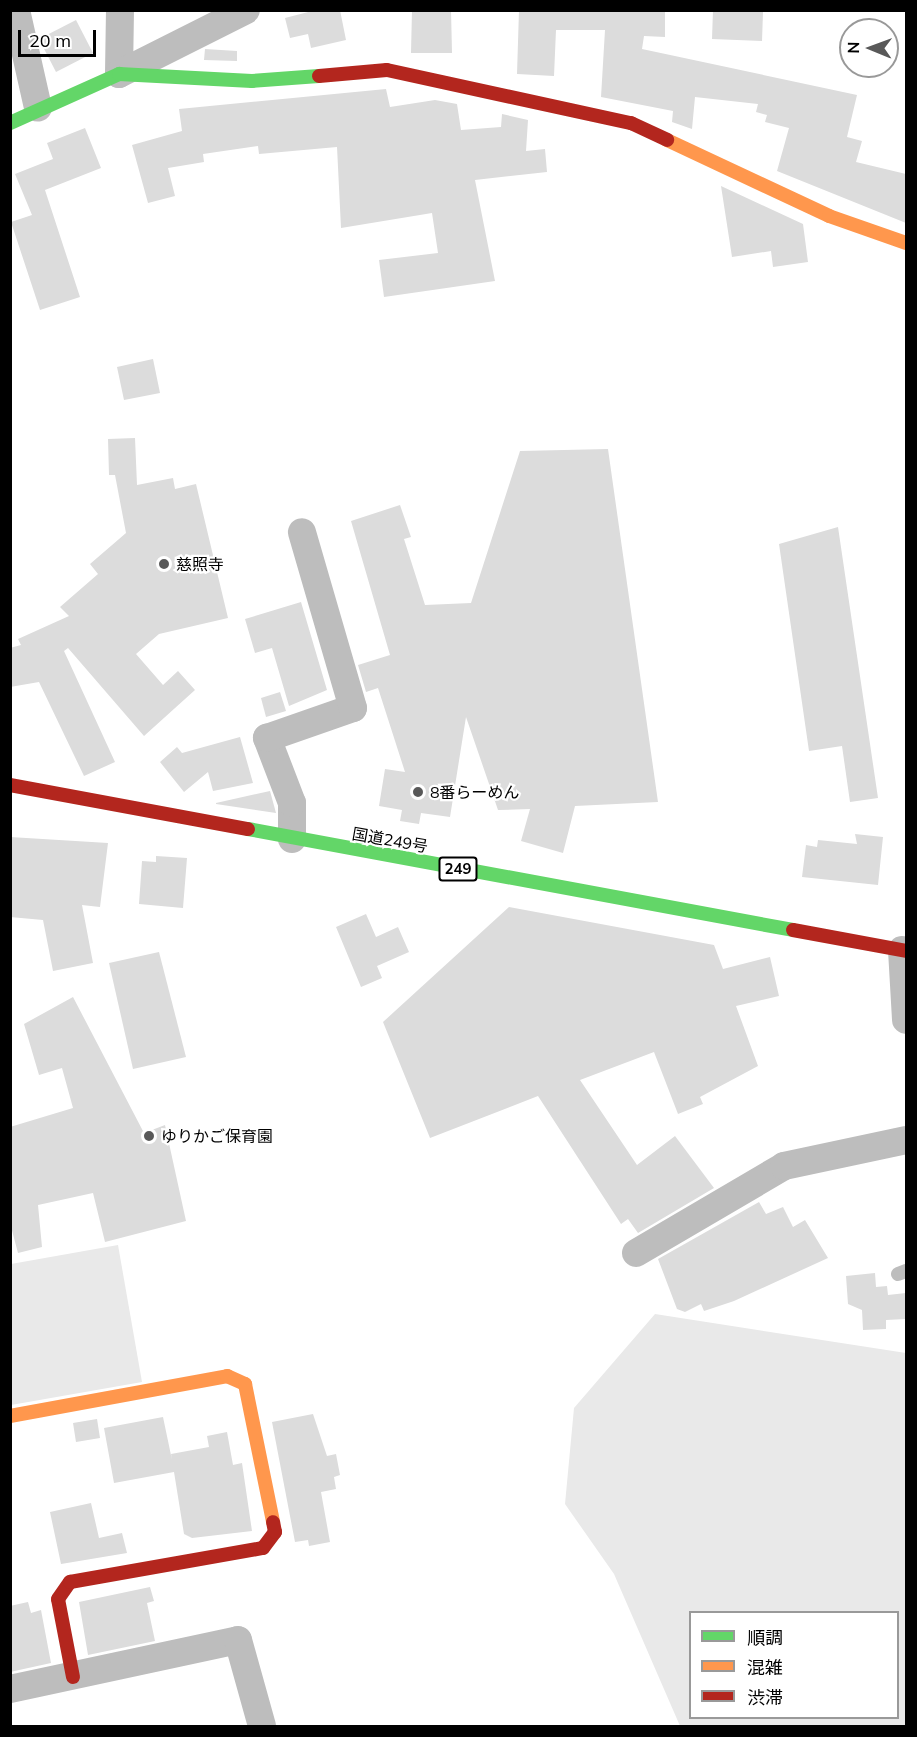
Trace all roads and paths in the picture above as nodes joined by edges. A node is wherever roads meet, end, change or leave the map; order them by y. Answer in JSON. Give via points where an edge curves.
{"nodes":[{"id":1,"x":16,"y":10,"type":"edge"},
{"id":2,"x":120,"y":10,"type":"edge"},
{"id":3,"x":246,"y":10,"type":"edge"},
{"id":4,"x":119,"y":74,"type":"junction"},
{"id":5,"x":38,"y":108,"type":"junction"},
{"id":6,"x":10,"y":123,"type":"edge"},
{"id":7,"x":906,"y":243,"type":"edge"},
{"id":8,"x":302,"y":532,"type":"dead end"},
{"id":9,"x":10,"y":785,"type":"edge"},
{"id":10,"x":292,"y":838,"type":"junction"},
{"id":11,"x":904,"y":950,"type":"edge"},
{"id":12,"x":906,"y":1020,"type":"edge"},
{"id":13,"x":906,"y":1145,"type":"edge"},
{"id":14,"x":636,"y":1253,"type":"dead end"},
{"id":15,"x":10,"y":1416,"type":"edge"},
{"id":16,"x":73,"y":1677,"type":"junction"},
{"id":17,"x":10,"y":1689,"type":"edge"},
{"id":18,"x":262,"y":1726,"type":"edge"}],
"edges":[{"from":1,"to":5,"type":"street"},
{"from":2,"to":4,"type":"street"},
{"from":3,"to":4,"type":"street"},
{"from":4,"to":5,"type":"main road"},
{"from":4,"to":7,"type":"main road","via":[[252,81],[387,70],[589,111],[668,137],[830,216]]},
{"from":5,"to":6,"type":"main road"},
{"from":8,"to":10,"type":"street","via":[[353,708],[267,738],[292,803]]},
{"from":9,"to":10,"type":"main road","name":"国道249号","number":"249"},
{"from":10,"to":11,"type":"main road","name":"国道249号","number":"249"},
{"from":11,"to":12,"type":"street"},
{"from":13,"to":14,"type":"street","via":[[784,1166]]},
{"from":15,"to":16,"type":"main road","via":[[227,1376],[245,1384],[275,1532],[263,1548],[70,1582],[58,1599]]},
{"from":16,"to":17,"type":"street"},
{"from":16,"to":18,"type":"street","via":[[238,1640]]}]}
